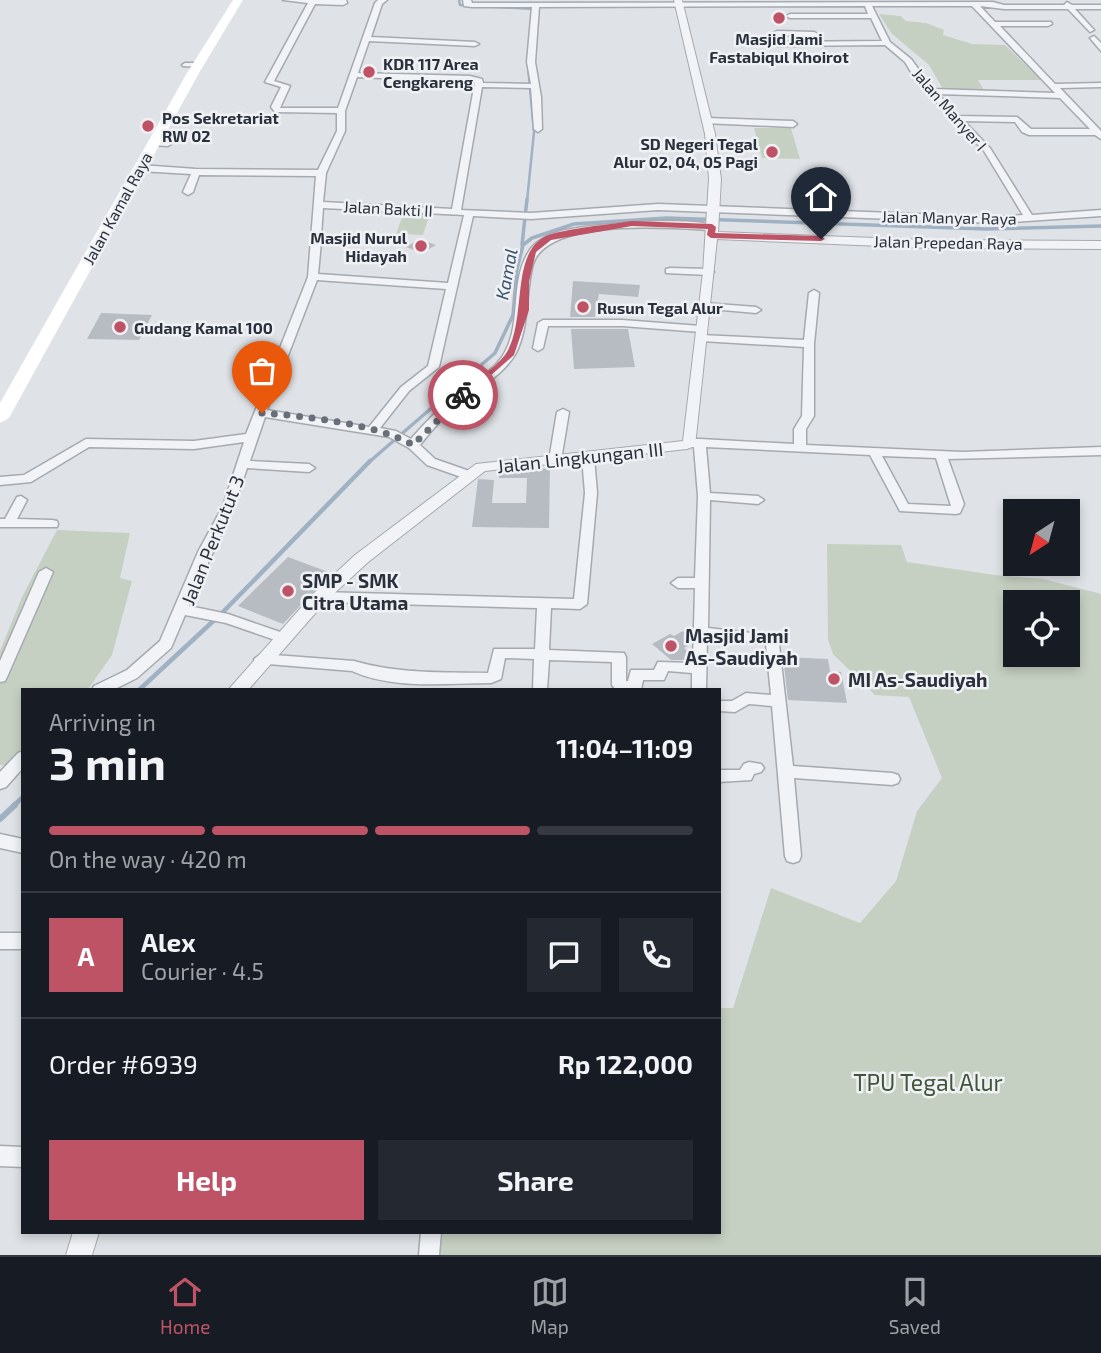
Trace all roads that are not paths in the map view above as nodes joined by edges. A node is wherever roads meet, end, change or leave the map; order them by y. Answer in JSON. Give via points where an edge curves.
{"nodes":[{"id":1,"x":238,"y":0,"type":"edge"},
{"id":2,"x":287,"y":0,"type":"edge"},
{"id":3,"x":342,"y":0,"type":"edge"},
{"id":4,"x":383,"y":0,"type":"edge"},
{"id":5,"x":1064,"y":0,"type":"edge"},
{"id":6,"x":1028,"y":1,"type":"edge"},
{"id":7,"x":312,"y":2,"type":"junction"},
{"id":8,"x":467,"y":2,"type":"edge"},
{"id":9,"x":604,"y":2,"type":"edge"},
{"id":10,"x":679,"y":2,"type":"edge"},
{"id":11,"x":724,"y":2,"type":"edge"},
{"id":12,"x":747,"y":2,"type":"edge"},
{"id":13,"x":771,"y":2,"type":"edge"},
{"id":14,"x":798,"y":2,"type":"edge"},
{"id":15,"x":822,"y":2,"type":"edge"},
{"id":16,"x":847,"y":2,"type":"edge"},
{"id":17,"x":894,"y":2,"type":"edge"},
{"id":18,"x":995,"y":2,"type":"edge"},
{"id":19,"x":547,"y":3,"type":"edge"},
{"id":20,"x":574,"y":3,"type":"edge"},
{"id":21,"x":869,"y":3,"type":"edge"},
{"id":22,"x":784,"y":4,"type":"junction"},
{"id":23,"x":974,"y":4,"type":"junction"},
{"id":24,"x":536,"y":6,"type":"junction"},
{"id":25,"x":1041,"y":8,"type":"junction"},
{"id":26,"x":1070,"y":8,"type":"junction"},
{"id":27,"x":1099,"y":9,"type":"edge"},
{"id":28,"x":790,"y":16,"type":"junction"},
{"id":29,"x":872,"y":16,"type":"junction"},
{"id":30,"x":1058,"y":20,"type":"dead end"},
{"id":31,"x":795,"y":24,"type":"junction"},
{"id":32,"x":993,"y":24,"type":"junction"},
{"id":33,"x":1048,"y":24,"type":"dead end"},
{"id":34,"x":876,"y":25,"type":"junction"},
{"id":35,"x":777,"y":33,"type":"dead end"},
{"id":36,"x":797,"y":33,"type":"junction"},
{"id":37,"x":882,"y":34,"type":"junction"},
{"id":38,"x":367,"y":39,"type":"junction"},
{"id":39,"x":887,"y":43,"type":"junction"},
{"id":40,"x":475,"y":44,"type":"dead end"},
{"id":41,"x":777,"y":44,"type":"dead end"},
{"id":42,"x":793,"y":45,"type":"junction"},
{"id":43,"x":1101,"y":49,"type":"edge"},
{"id":44,"x":355,"y":75,"type":"junction"},
{"id":45,"x":479,"y":85,"type":"junction"},
{"id":46,"x":1101,"y":85,"type":"edge"},
{"id":47,"x":532,"y":86,"type":"junction"},
{"id":48,"x":1054,"y":86,"type":"junction"},
{"id":49,"x":931,"y":91,"type":"junction"},
{"id":50,"x":1063,"y":96,"type":"junction"},
{"id":51,"x":341,"y":111,"type":"junction"},
{"id":52,"x":956,"y":118,"type":"junction"},
{"id":53,"x":707,"y":121,"type":"junction"},
{"id":54,"x":793,"y":124,"type":"dead end"},
{"id":55,"x":538,"y":129,"type":"dead end"},
{"id":56,"x":1099,"y":134,"type":"edge"},
{"id":57,"x":139,"y":168,"type":"junction"},
{"id":58,"x":197,"y":172,"type":"junction"},
{"id":59,"x":321,"y":173,"type":"junction"},
{"id":60,"x":188,"y":192,"type":"dead end"},
{"id":61,"x":321,"y":205,"type":"junction"},
{"id":62,"x":456,"y":212,"type":"junction"},
{"id":63,"x":470,"y":213,"type":"junction"},
{"id":64,"x":1099,"y":218,"type":"edge"},
{"id":65,"x":1030,"y":219,"type":"junction"},
{"id":66,"x":712,"y":222,"type":"junction"},
{"id":67,"x":318,"y":239,"type":"junction"},
{"id":68,"x":346,"y":240,"type":"dead end"},
{"id":69,"x":1101,"y":245,"type":"edge"},
{"id":70,"x":670,"y":271,"type":"dead end"},
{"id":71,"x":709,"y":272,"type":"junction"},
{"id":72,"x":313,"y":277,"type":"junction"},
{"id":73,"x":452,"y":285,"type":"junction"},
{"id":74,"x":814,"y":293,"type":"dead end"},
{"id":75,"x":704,"y":306,"type":"junction"},
{"id":76,"x":756,"y":310,"type":"dead end"},
{"id":77,"x":701,"y":333,"type":"junction"},
{"id":78,"x":808,"y":344,"type":"junction"},
{"id":79,"x":538,"y":348,"type":"dead end"},
{"id":80,"x":563,"y":412,"type":"dead end"},
{"id":81,"x":262,"y":413,"type":"junction"},
{"id":82,"x":0,"y":418,"type":"edge"},
{"id":83,"x":373,"y":429,"type":"junction"},
{"id":84,"x":251,"y":437,"type":"junction"},
{"id":85,"x":695,"y":443,"type":"junction"},
{"id":86,"x":411,"y":444,"type":"junction"},
{"id":87,"x":800,"y":448,"type":"junction"},
{"id":88,"x":1101,"y":451,"type":"edge"},
{"id":89,"x":874,"y":452,"type":"junction"},
{"id":90,"x":941,"y":455,"type":"junction"},
{"id":91,"x":588,"y":457,"type":"junction"},
{"id":92,"x":555,"y":460,"type":"junction"},
{"id":93,"x":243,"y":464,"type":"junction"},
{"id":94,"x":309,"y":468,"type":"dead end"},
{"id":95,"x":468,"y":475,"type":"junction"},
{"id":96,"x":0,"y":481,"type":"edge"},
{"id":97,"x":704,"y":496,"type":"junction"},
{"id":98,"x":20,"y":500,"type":"dead end"},
{"id":99,"x":758,"y":500,"type":"dead end"},
{"id":100,"x":5,"y":523,"type":"edge"},
{"id":101,"x":52,"y":524,"type":"dead end"},
{"id":102,"x":46,"y":572,"type":"dead end"},
{"id":103,"x":678,"y":583,"type":"dead end"},
{"id":104,"x":702,"y":583,"type":"junction"},
{"id":105,"x":320,"y":597,"type":"junction"},
{"id":106,"x":544,"y":603,"type":"junction"},
{"id":107,"x":179,"y":609,"type":"junction"},
{"id":108,"x":701,"y":632,"type":"junction"},
{"id":109,"x":281,"y":638,"type":"junction"},
{"id":110,"x":540,"y":653,"type":"junction"},
{"id":111,"x":261,"y":659,"type":"junction"},
{"id":112,"x":698,"y":668,"type":"junction"},
{"id":113,"x":0,"y":677,"type":"edge"},
{"id":114,"x":103,"y":688,"type":"edge"},
{"id":115,"x":239,"y":688,"type":"edge"},
{"id":116,"x":540,"y":688,"type":"edge"},
{"id":117,"x":699,"y":688,"type":"edge"},
{"id":118,"x":779,"y":701,"type":"junction"},
{"id":119,"x":721,"y":706,"type":"edge"},
{"id":120,"x":21,"y":759,"type":"edge"},
{"id":121,"x":756,"y":768,"type":"dead end"},
{"id":122,"x":784,"y":771,"type":"junction"},
{"id":123,"x":721,"y":776,"type":"edge"},
{"id":124,"x":892,"y":779,"type":"dead end"},
{"id":125,"x":0,"y":783,"type":"edge"},
{"id":126,"x":0,"y":841,"type":"edge"},
{"id":127,"x":21,"y":846,"type":"edge"},
{"id":128,"x":793,"y":856,"type":"dead end"},
{"id":129,"x":21,"y":941,"type":"edge"},
{"id":130,"x":0,"y":942,"type":"edge"},
{"id":131,"x":0,"y":1156,"type":"edge"},
{"id":132,"x":21,"y":1157,"type":"edge"},
{"id":133,"x":85,"y":1234,"type":"edge"},
{"id":134,"x":431,"y":1234,"type":"edge"},
{"id":135,"x":79,"y":1255,"type":"edge"},
{"id":136,"x":429,"y":1255,"type":"edge"}],
"edges":[{"from":1,"to":57,"type":"main road","name":"Jalan Kamal Raya","via":[[192,65],[161,144]]},
{"from":2,"to":7,"type":"street"},
{"from":3,"to":7,"type":"street"},
{"from":4,"to":38,"type":"street"},
{"from":5,"to":26,"type":"street"},
{"from":6,"to":18,"type":"street"},
{"from":6,"to":25,"type":"street"},
{"from":7,"to":51,"type":"street","via":[[269,82],[286,86],[275,107]]},
{"from":8,"to":24,"type":"street"},
{"from":9,"to":10,"type":"street"},
{"from":9,"to":20,"type":"street"},
{"from":10,"to":11,"type":"street"},
{"from":10,"to":53,"type":"street","name":"Jalan Lingkungan III"},
{"from":11,"to":12,"type":"street"},
{"from":12,"to":13,"type":"street"},
{"from":13,"to":22,"type":"street"},
{"from":14,"to":15,"type":"street"},
{"from":14,"to":22,"type":"street"},
{"from":15,"to":16,"type":"street"},
{"from":16,"to":21,"type":"street"},
{"from":17,"to":21,"type":"street"},
{"from":17,"to":23,"type":"street"},
{"from":18,"to":23,"type":"street"},
{"from":18,"to":25,"type":"street","via":[[1004,7]]},
{"from":19,"to":20,"type":"street"},
{"from":19,"to":24,"type":"street"},
{"from":21,"to":29,"type":"street","name":"Jalan Manyer I"},
{"from":22,"to":28,"type":"street"},
{"from":23,"to":32,"type":"street"},
{"from":24,"to":47,"type":"street"},
{"from":25,"to":26,"type":"street"},
{"from":25,"to":30,"type":"street"},
{"from":26,"to":27,"type":"street"},
{"from":26,"to":43,"type":"street"},
{"from":28,"to":29,"type":"street"},
{"from":28,"to":31,"type":"street"},
{"from":29,"to":34,"type":"street","name":"Jalan Manyer I"},
{"from":31,"to":34,"type":"street"},
{"from":31,"to":36,"type":"street"},
{"from":32,"to":33,"type":"street"},
{"from":32,"to":48,"type":"street"},
{"from":34,"to":37,"type":"street","name":"Jalan Manyer I"},
{"from":35,"to":36,"type":"street"},
{"from":36,"to":37,"type":"street"},
{"from":36,"to":42,"type":"street"},
{"from":37,"to":39,"type":"street","name":"Jalan Manyer I"},
{"from":38,"to":40,"type":"street"},
{"from":38,"to":44,"type":"street"},
{"from":39,"to":42,"type":"street"},
{"from":39,"to":49,"type":"street","name":"Jalan Manyer I"},
{"from":41,"to":42,"type":"street"},
{"from":44,"to":45,"type":"street","via":[[470,78]]},
{"from":44,"to":51,"type":"street"},
{"from":45,"to":47,"type":"street"},
{"from":45,"to":62,"type":"street"},
{"from":46,"to":48,"type":"street"},
{"from":47,"to":55,"type":"street"},
{"from":48,"to":50,"type":"street"},
{"from":49,"to":50,"type":"street"},
{"from":49,"to":52,"type":"street","name":"Jalan Manyer I"},
{"from":50,"to":56,"type":"street"},
{"from":51,"to":59,"type":"street","via":[[341,131]]},
{"from":52,"to":56,"type":"street","via":[[1017,120],[1029,132]]},
{"from":52,"to":65,"type":"street","name":"Jalan Manyer I","via":[[987,150]]},
{"from":53,"to":54,"type":"street"},
{"from":53,"to":66,"type":"street","name":"Jalan Lingkungan III","via":[[715,180]]},
{"from":57,"to":58,"type":"street"},
{"from":57,"to":82,"type":"main road","name":"Jalan Kamal Raya"},
{"from":58,"to":59,"type":"street"},
{"from":58,"to":60,"type":"street"},
{"from":59,"to":61,"type":"street","name":"Jalan Perkutut 3"},
{"from":61,"to":62,"type":"street","name":"Jalan Bakti II"},
{"from":61,"to":67,"type":"street","name":"Jalan Perkutut 3"},
{"from":62,"to":63,"type":"street","name":"Jalan Bakti II"},
{"from":63,"to":66,"type":"street","name":"Jalan Bakti II","via":[[531,216],[657,207]]},
{"from":63,"to":73,"type":"street"},
{"from":64,"to":65,"type":"street","name":"Jalan Manyar Raya","via":[[1088,213]]},
{"from":65,"to":66,"type":"street","name":"Jalan Manyar Raya"},
{"from":66,"to":69,"type":"street","name":"Jalan Prepedan Raya","via":[[929,244]]},
{"from":66,"to":71,"type":"street","name":"Jalan Lingkungan III"},
{"from":66,"to":86,"type":"street","via":[[632,223],[572,232],[543,242],[530,259],[524,310],[509,355]]},
{"from":67,"to":68,"type":"street"},
{"from":67,"to":72,"type":"street","name":"Jalan Perkutut 3"},
{"from":70,"to":71,"type":"street"},
{"from":71,"to":75,"type":"street","name":"Jalan Lingkungan III"},
{"from":72,"to":73,"type":"street"},
{"from":72,"to":81,"type":"street","name":"Jalan Perkutut 3"},
{"from":73,"to":83,"type":"street","via":[[433,367],[405,389]]},
{"from":74,"to":78,"type":"street"},
{"from":75,"to":76,"type":"street"},
{"from":75,"to":77,"type":"street","name":"Jalan Lingkungan III"},
{"from":77,"to":78,"type":"street"},
{"from":77,"to":79,"type":"street","via":[[544,323]]},
{"from":77,"to":85,"type":"street","name":"Jalan Lingkungan III"},
{"from":78,"to":87,"type":"street","via":[[808,416],[800,429]]},
{"from":80,"to":92,"type":"street"},
{"from":81,"to":83,"type":"street"},
{"from":81,"to":84,"type":"street","name":"Jalan Perkutut 3"},
{"from":83,"to":86,"type":"street"},
{"from":84,"to":93,"type":"street","name":"Jalan Perkutut 3"},
{"from":84,"to":96,"type":"street","via":[[194,444],[86,443],[27,479]]},
{"from":85,"to":87,"type":"street"},
{"from":85,"to":91,"type":"street","name":"Jalan Lingkungan III"},
{"from":85,"to":97,"type":"street"},
{"from":86,"to":95,"type":"street","via":[[431,462]]},
{"from":87,"to":89,"type":"street"},
{"from":88,"to":90,"type":"street"},
{"from":89,"to":90,"type":"street"},
{"from":89,"to":90,"type":"street","via":[[904,508],[956,509]]},
{"from":91,"to":92,"type":"street","name":"Jalan Lingkungan III"},
{"from":91,"to":106,"type":"street","via":[[591,493],[582,603]]},
{"from":92,"to":95,"type":"street","name":"Jalan Lingkungan III","via":[[481,467]]},
{"from":93,"to":94,"type":"street"},
{"from":93,"to":107,"type":"street","name":"Jalan Perkutut 3","via":[[229,506]]},
{"from":95,"to":105,"type":"street","name":"Jalan Lingkungan III"},
{"from":97,"to":99,"type":"street"},
{"from":97,"to":104,"type":"street"},
{"from":98,"to":100,"type":"street"},
{"from":100,"to":101,"type":"street"},
{"from":102,"to":113,"type":"street"},
{"from":103,"to":104,"type":"street"},
{"from":104,"to":108,"type":"street"},
{"from":105,"to":106,"type":"street"},
{"from":105,"to":109,"type":"street","name":"Jalan Lingkungan III"},
{"from":106,"to":110,"type":"street"},
{"from":107,"to":109,"type":"street","name":"Jalan Perkutut 3","via":[[228,619]]},
{"from":107,"to":114,"type":"street","via":[[164,647],[132,674]]},
{"from":108,"to":112,"type":"street"},
{"from":108,"to":118,"type":"street","via":[[773,640]]},
{"from":109,"to":111,"type":"street","name":"Jalan Lingkungan III"},
{"from":110,"to":111,"type":"street","via":[[499,653],[491,678],[390,675],[354,666]]},
{"from":110,"to":112,"type":"street","via":[[619,657],[619,685],[623,687],[635,688],[636,674],[659,676],[663,666]]},
{"from":110,"to":116,"type":"street"},
{"from":111,"to":115,"type":"street","name":"Jalan Lingkungan III"},
{"from":112,"to":117,"type":"street"},
{"from":118,"to":119,"type":"street","via":[[746,698],[736,707]]},
{"from":118,"to":122,"type":"street"},
{"from":120,"to":125,"type":"street"},
{"from":121,"to":123,"type":"street","via":[[749,768],[745,776]]},
{"from":122,"to":124,"type":"street"},
{"from":122,"to":128,"type":"street"},
{"from":126,"to":127,"type":"street"},
{"from":129,"to":130,"type":"street"},
{"from":131,"to":132,"type":"street"},
{"from":133,"to":135,"type":"street"},
{"from":134,"to":136,"type":"street"}]}
